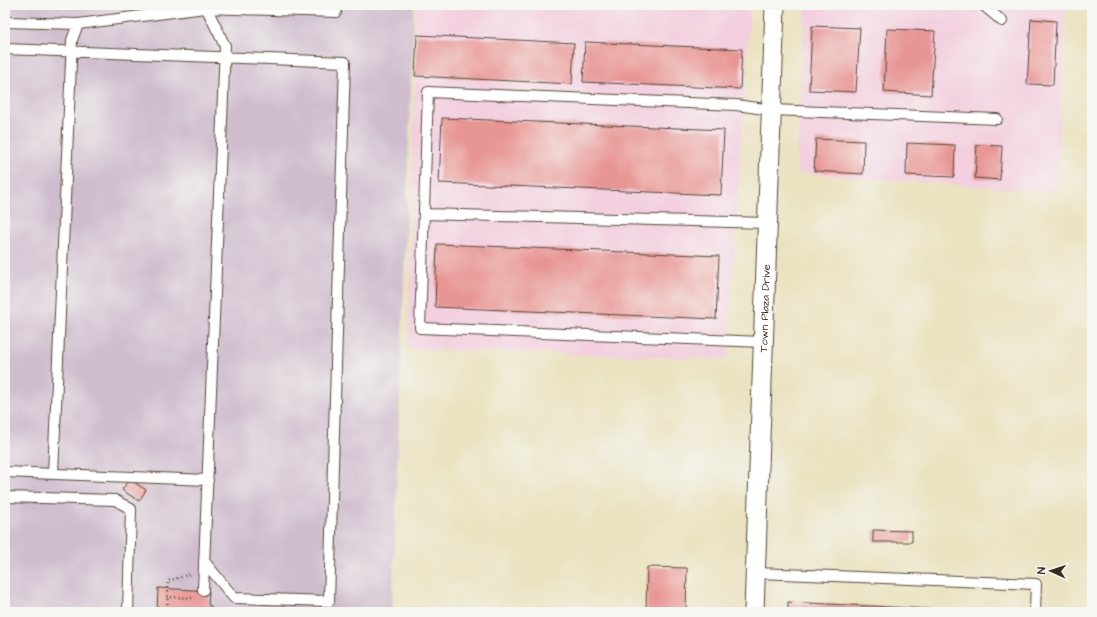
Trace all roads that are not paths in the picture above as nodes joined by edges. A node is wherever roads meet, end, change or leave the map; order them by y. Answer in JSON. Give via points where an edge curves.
{"nodes":[{"id":1,"x":335,"y":5,"type":"edge"},
{"id":2,"x":775,"y":5,"type":"edge"},
{"id":3,"x":983,"y":5,"type":"edge"},
{"id":4,"x":205,"y":6,"type":"edge"},
{"id":5,"x":1002,"y":21,"type":"dead end"},
{"id":6,"x":5,"y":22,"type":"edge"},
{"id":7,"x":78,"y":24,"type":"junction"},
{"id":8,"x":5,"y":50,"type":"edge"},
{"id":9,"x":72,"y":52,"type":"junction"},
{"id":10,"x":224,"y":57,"type":"junction"},
{"id":11,"x":772,"y":110,"type":"junction"},
{"id":12,"x":997,"y":119,"type":"dead end"},
{"id":13,"x":424,"y":214,"type":"junction"},
{"id":14,"x":768,"y":223,"type":"junction"},
{"id":15,"x":763,"y":342,"type":"junction"},
{"id":16,"x":5,"y":472,"type":"edge"},
{"id":17,"x":53,"y":474,"type":"junction"},
{"id":18,"x":208,"y":480,"type":"junction"},
{"id":19,"x":5,"y":497,"type":"edge"},
{"id":20,"x":204,"y":566,"type":"junction"},
{"id":21,"x":755,"y":573,"type":"junction"},
{"id":22,"x":203,"y":590,"type":"road end"},
{"id":23,"x":128,"y":612,"type":"edge"},
{"id":24,"x":754,"y":612,"type":"edge"},
{"id":25,"x":1035,"y":612,"type":"edge"}],
"edges":[{"from":1,"to":4,"type":"lane","via":[[336,12]]},
{"from":2,"to":11,"type":"street","name":"Town Plaza Drive"},
{"from":3,"to":5,"type":"lane"},
{"from":4,"to":7,"type":"lane"},
{"from":4,"to":10,"type":"lane","via":[[224,46]]},
{"from":6,"to":7,"type":"lane"},
{"from":7,"to":9,"type":"lane","via":[[72,40]]},
{"from":8,"to":9,"type":"lane"},
{"from":9,"to":10,"type":"lane"},
{"from":9,"to":17,"type":"lane"},
{"from":10,"to":18,"type":"lane"},
{"from":10,"to":20,"type":"lane","via":[[345,62],[329,601],[234,598]]},
{"from":11,"to":12,"type":"lane"},
{"from":11,"to":13,"type":"lane","via":[[736,105],[428,92]]},
{"from":11,"to":14,"type":"street","name":"Town Plaza Drive"},
{"from":13,"to":14,"type":"lane"},
{"from":13,"to":15,"type":"lane","via":[[420,328]]},
{"from":14,"to":15,"type":"street","name":"Town Plaza Drive"},
{"from":15,"to":21,"type":"street","name":"Town Plaza Drive"},
{"from":16,"to":17,"type":"lane"},
{"from":17,"to":18,"type":"lane"},
{"from":18,"to":20,"type":"lane"},
{"from":19,"to":23,"type":"lane","via":[[115,500],[131,509]]},
{"from":20,"to":22,"type":"lane"},
{"from":21,"to":24,"type":"street","name":"Town Plaza Drive"},
{"from":21,"to":25,"type":"lane","via":[[1036,584]]}]}
